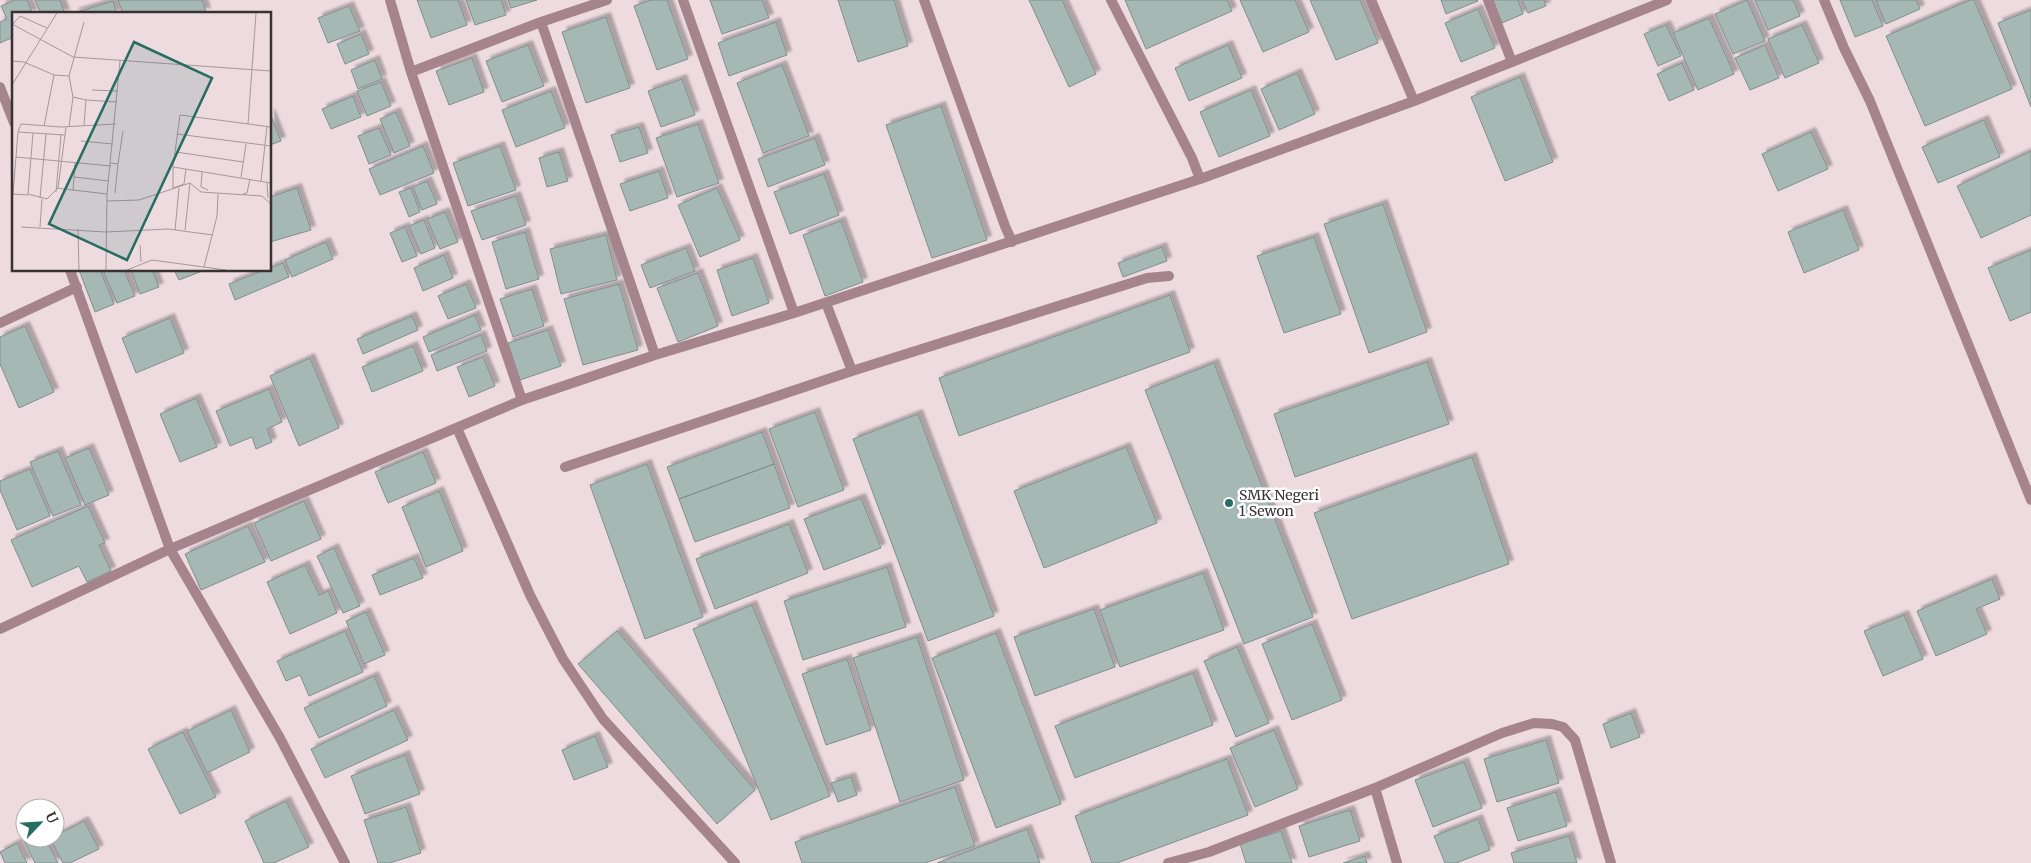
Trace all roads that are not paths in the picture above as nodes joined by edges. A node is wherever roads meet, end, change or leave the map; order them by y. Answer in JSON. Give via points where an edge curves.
{"nodes":[{"id":1,"x":390,"y":0,"type":"edge"},
{"id":2,"x":607,"y":0,"type":"edge"},
{"id":3,"x":682,"y":0,"type":"edge"},
{"id":4,"x":924,"y":0,"type":"edge"},
{"id":5,"x":1111,"y":0,"type":"edge"},
{"id":6,"x":1371,"y":0,"type":"edge"},
{"id":7,"x":1488,"y":0,"type":"edge"},
{"id":8,"x":1667,"y":0,"type":"edge"},
{"id":9,"x":1824,"y":0,"type":"edge"},
{"id":10,"x":542,"y":22,"type":"junction"},
{"id":11,"x":1512,"y":62,"type":"junction"},
{"id":12,"x":411,"y":72,"type":"junction"},
{"id":13,"x":0,"y":87,"type":"edge"},
{"id":14,"x":1414,"y":100,"type":"junction"},
{"id":15,"x":12,"y":118,"type":"edge"},
{"id":16,"x":1200,"y":179,"type":"junction"},
{"id":17,"x":1012,"y":242,"type":"junction"},
{"id":18,"x":70,"y":271,"type":"edge"},
{"id":19,"x":1169,"y":276,"type":"dead end"},
{"id":20,"x":77,"y":287,"type":"junction"},
{"id":21,"x":826,"y":303,"type":"junction"},
{"id":22,"x":794,"y":313,"type":"junction"},
{"id":23,"x":0,"y":324,"type":"edge"},
{"id":24,"x":655,"y":355,"type":"junction"},
{"id":25,"x":852,"y":371,"type":"junction"},
{"id":26,"x":522,"y":400,"type":"junction"},
{"id":27,"x":457,"y":428,"type":"junction"},
{"id":28,"x":564,"y":467,"type":"dead end"},
{"id":29,"x":2031,"y":500,"type":"edge"},
{"id":30,"x":170,"y":549,"type":"junction"},
{"id":31,"x":0,"y":629,"type":"edge"},
{"id":32,"x":1375,"y":788,"type":"junction"},
{"id":33,"x":1210,"y":852,"type":"junction"},
{"id":34,"x":345,"y":863,"type":"edge"},
{"id":35,"x":735,"y":863,"type":"edge"},
{"id":36,"x":1168,"y":863,"type":"edge"},
{"id":37,"x":1213,"y":863,"type":"edge"},
{"id":38,"x":1397,"y":863,"type":"edge"},
{"id":39,"x":1611,"y":863,"type":"edge"}],
"edges":[{"from":1,"to":12,"type":"street"},
{"from":2,"to":10,"type":"street"},
{"from":3,"to":22,"type":"street"},
{"from":4,"to":17,"type":"street"},
{"from":5,"to":16,"type":"street"},
{"from":6,"to":14,"type":"street"},
{"from":7,"to":11,"type":"street"},
{"from":8,"to":11,"type":"street"},
{"from":9,"to":29,"type":"street","via":[[1870,101]]},
{"from":10,"to":12,"type":"street"},
{"from":10,"to":24,"type":"street"},
{"from":11,"to":14,"type":"street"},
{"from":12,"to":26,"type":"street"},
{"from":13,"to":15,"type":"street"},
{"from":14,"to":16,"type":"street"},
{"from":16,"to":17,"type":"street"},
{"from":17,"to":21,"type":"street"},
{"from":18,"to":20,"type":"street"},
{"from":19,"to":25,"type":"street","via":[[1147,278]]},
{"from":20,"to":23,"type":"street"},
{"from":20,"to":30,"type":"street"},
{"from":21,"to":22,"type":"street"},
{"from":21,"to":25,"type":"street"},
{"from":22,"to":24,"type":"street"},
{"from":24,"to":26,"type":"street"},
{"from":25,"to":28,"type":"street"},
{"from":26,"to":27,"type":"street"},
{"from":27,"to":30,"type":"street"},
{"from":27,"to":35,"type":"street","via":[[530,595],[564,659],[603,718]]},
{"from":30,"to":31,"type":"street"},
{"from":30,"to":34,"type":"street","via":[[280,738]]},
{"from":32,"to":33,"type":"street"},
{"from":32,"to":38,"type":"street"},
{"from":32,"to":39,"type":"street","via":[[1502,732],[1534,723],[1563,727],[1575,740]]},
{"from":33,"to":36,"type":"street"},
{"from":33,"to":37,"type":"street"}]}
